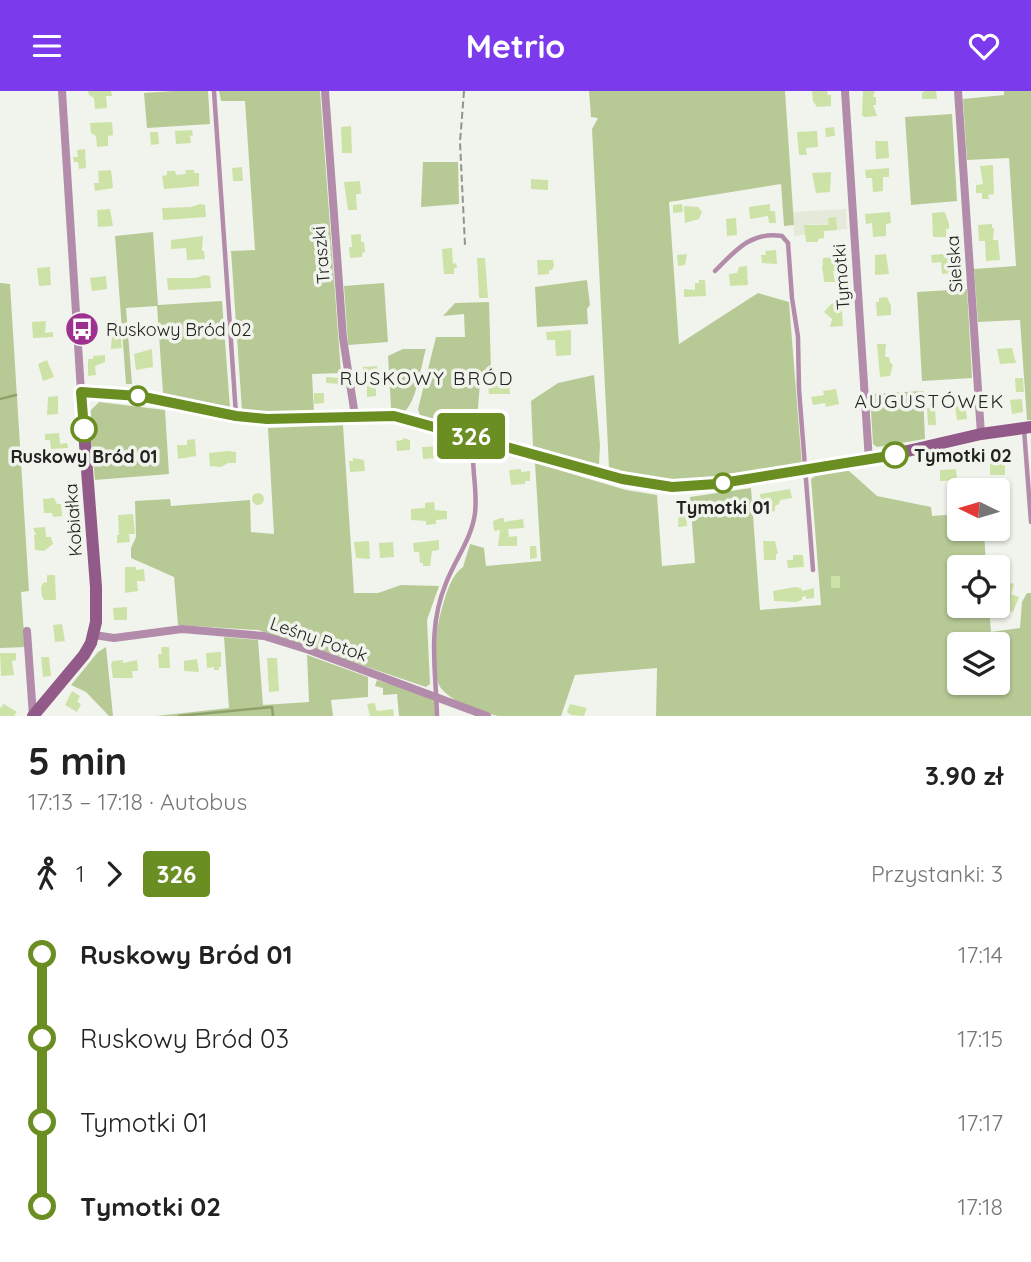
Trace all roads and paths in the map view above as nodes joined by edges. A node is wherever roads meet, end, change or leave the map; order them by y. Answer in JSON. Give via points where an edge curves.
{"nodes":[{"id":1,"x":62,"y":91,"type":"edge"},
{"id":2,"x":214,"y":91,"type":"edge"},
{"id":3,"x":325,"y":91,"type":"edge"},
{"id":4,"x":464,"y":91,"type":"edge"},
{"id":5,"x":845,"y":91,"type":"edge"},
{"id":6,"x":958,"y":91,"type":"edge"},
{"id":7,"x":465,"y":245,"type":"dead end"},
{"id":8,"x":715,"y":271,"type":"dead end"},
{"id":9,"x":81,"y":392,"type":"junction"},
{"id":10,"x":236,"y":416,"type":"junction"},
{"id":11,"x":355,"y":416,"type":"junction"},
{"id":12,"x":1027,"y":427,"type":"edge"},
{"id":13,"x":981,"y":434,"type":"junction"},
{"id":14,"x":474,"y":437,"type":"junction"},
{"id":15,"x":869,"y":461,"type":"junction"},
{"id":16,"x":806,"y":471,"type":"junction"},
{"id":17,"x":1031,"y":522,"type":"edge"},
{"id":18,"x":813,"y":570,"type":"dead end"},
{"id":19,"x":27,"y":631,"type":"dead end"},
{"id":20,"x":94,"y":635,"type":"junction"},
{"id":21,"x":437,"y":696,"type":"junction"},
{"id":22,"x":33,"y":716,"type":"edge"},
{"id":23,"x":437,"y":716,"type":"edge"},
{"id":24,"x":487,"y":716,"type":"edge"}],
"edges":[{"from":1,"to":9,"type":"street","name":"Kobiałka"},
{"from":2,"to":10,"type":"lane"},
{"from":3,"to":11,"type":"street","name":"Traszki","via":[[343,338]]},
{"from":4,"to":7,"type":"path","via":[[460,142]]},
{"from":5,"to":15,"type":"street","name":"Tymotki"},
{"from":6,"to":13,"type":"street","name":"Sielska"},
{"from":8,"to":16,"type":"lane","via":[[757,236],[782,236],[788,243]]},
{"from":9,"to":10,"type":"street","via":[[139,396]]},
{"from":9,"to":20,"type":"street","name":"Kobiałka","via":[[96,587]]},
{"from":10,"to":11,"type":"street","via":[[289,420]]},
{"from":11,"to":14,"type":"street","via":[[405,418]]},
{"from":12,"to":13,"type":"street"},
{"from":12,"to":17,"type":"lane"},
{"from":13,"to":15,"type":"street"},
{"from":14,"to":16,"type":"street","via":[[651,485],[704,486]]},
{"from":14,"to":21,"type":"lane","via":[[472,525],[446,584],[433,636]]},
{"from":15,"to":16,"type":"street"},
{"from":16,"to":18,"type":"lane"},
{"from":19,"to":22,"type":"street"},
{"from":20,"to":21,"type":"street","name":"Leśny Potok","via":[[114,638],[182,629],[264,636]]},
{"from":20,"to":22,"type":"street","name":"Kobiałka","via":[[80,660]]},
{"from":21,"to":23,"type":"lane"},
{"from":21,"to":24,"type":"street","name":"Leśny Potok"}]}
